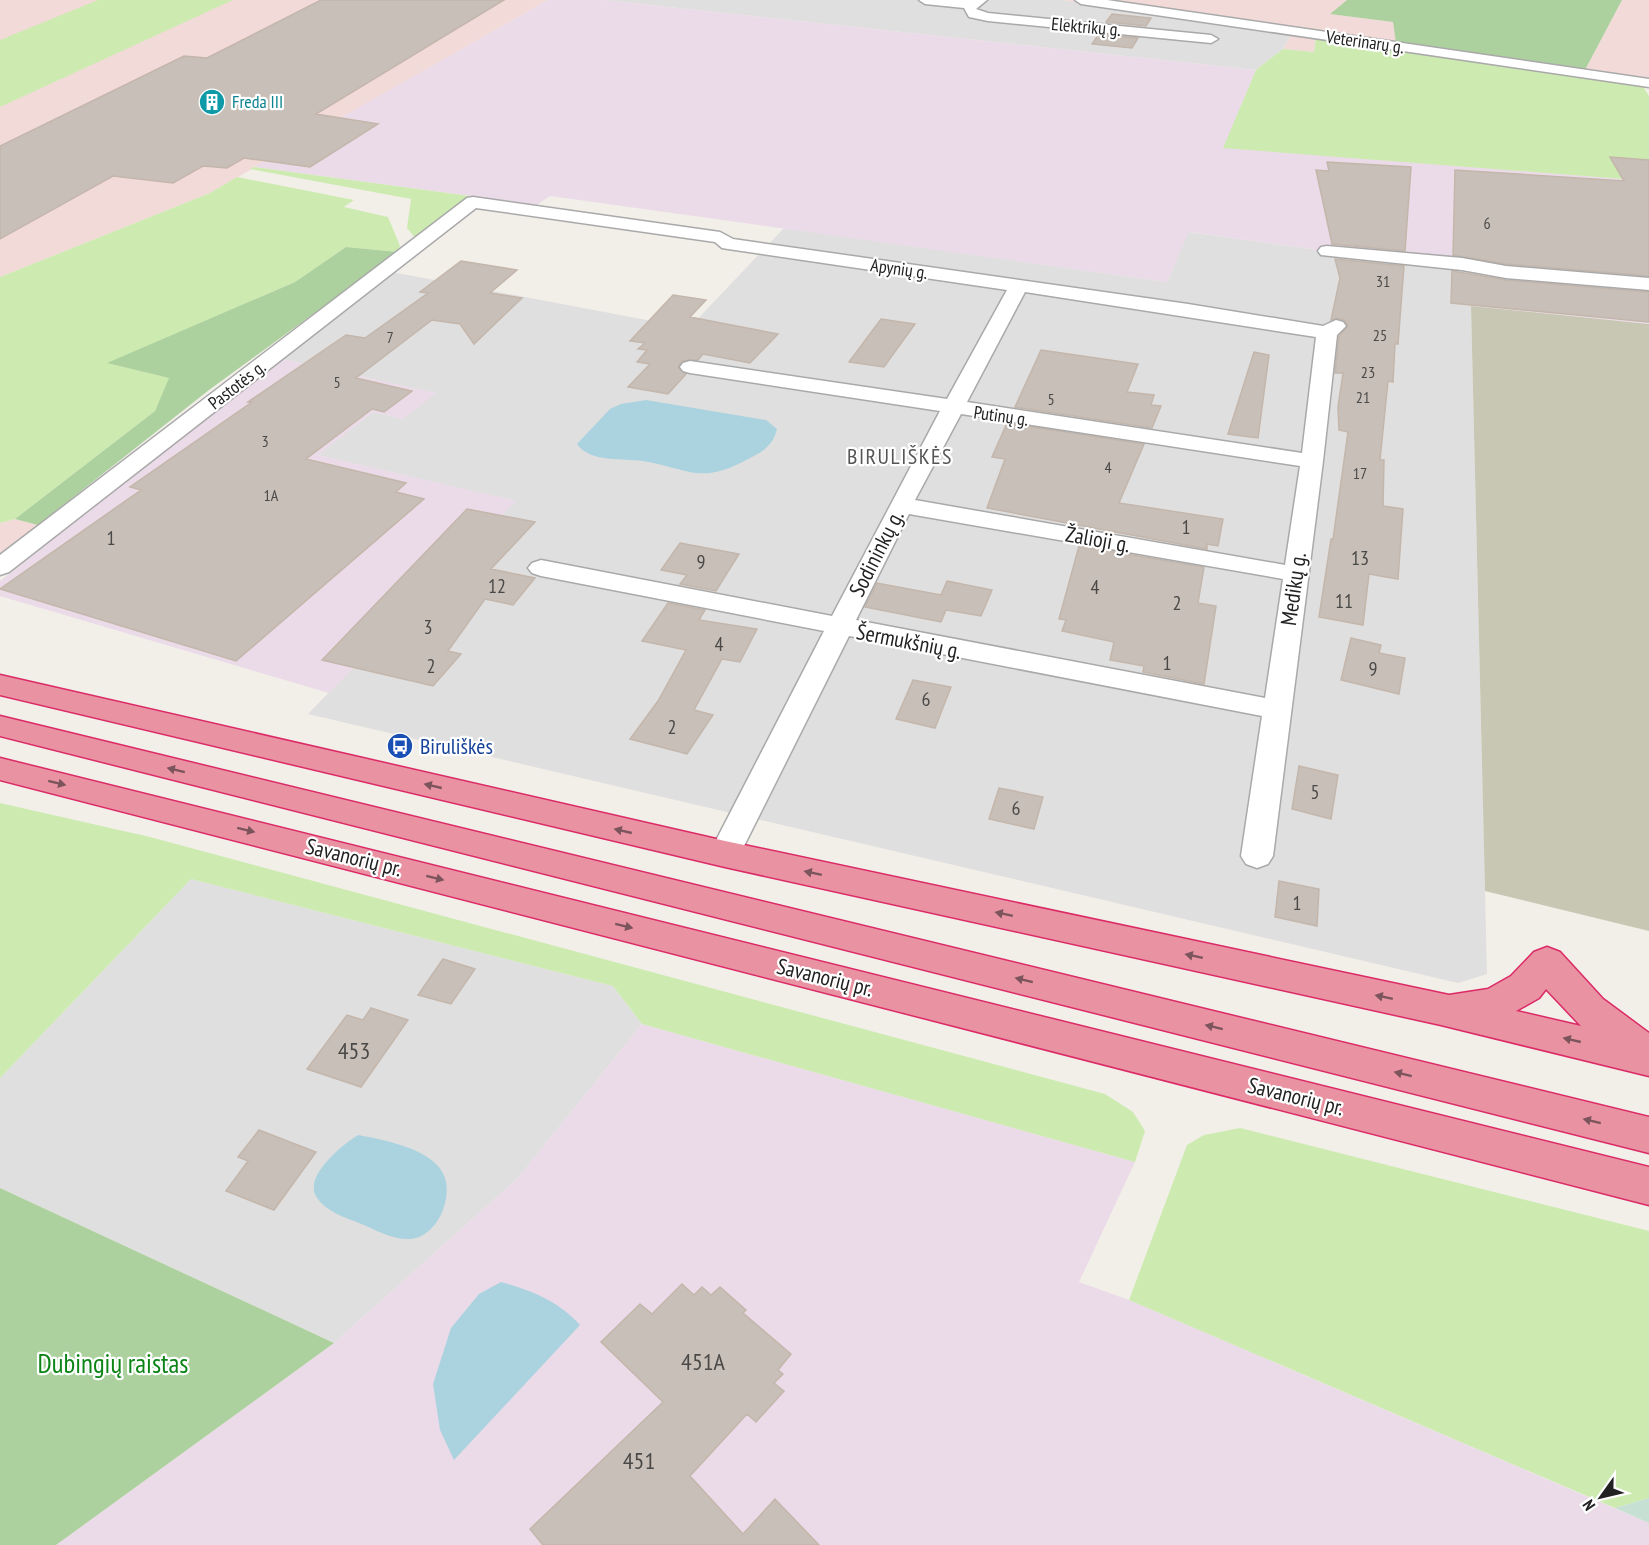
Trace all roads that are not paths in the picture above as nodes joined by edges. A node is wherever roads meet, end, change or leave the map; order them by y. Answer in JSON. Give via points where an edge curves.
{"nodes":[{"id":1,"x":925,"y":0,"type":"edge"},
{"id":2,"x":1081,"y":0,"type":"edge"},
{"id":3,"x":977,"y":2,"type":"edge"},
{"id":4,"x":1211,"y":39,"type":"dead end"},
{"id":5,"x":1649,"y":83,"type":"edge"},
{"id":6,"x":473,"y":202,"type":"joint"},
{"id":7,"x":1327,"y":251,"type":"dead end"},
{"id":8,"x":1649,"y":284,"type":"edge"},
{"id":9,"x":1018,"y":287,"type":"junction"},
{"id":10,"x":1332,"y":329,"type":"joint"},
{"id":11,"x":690,"y":367,"type":"dead end"},
{"id":12,"x":952,"y":408,"type":"junction"},
{"id":13,"x":1312,"y":461,"type":"junction"},
{"id":14,"x":901,"y":505,"type":"junction"},
{"id":15,"x":0,"y":567,"type":"edge"},
{"id":16,"x":541,"y":568,"type":"dead end"},
{"id":17,"x":1295,"y":574,"type":"junction"},
{"id":18,"x":838,"y":627,"type":"junction"},
{"id":19,"x":0,"y":685,"type":"edge"},
{"id":20,"x":1277,"y":711,"type":"junction"},
{"id":21,"x":0,"y":726,"type":"edge"},
{"id":22,"x":0,"y":769,"type":"edge"},
{"id":23,"x":725,"y":854,"type":"junction"},
{"id":24,"x":1257,"y":856,"type":"dead end"},
{"id":25,"x":1442,"y":1009,"type":"junction"},
{"id":26,"x":1649,"y":1053,"type":"edge"},
{"id":27,"x":1649,"y":1059,"type":"edge"},
{"id":28,"x":1649,"y":1135,"type":"edge"},
{"id":29,"x":1649,"y":1186,"type":"edge"}],
"edges":[{"from":1,"to":3,"type":"street","name":"Elektrikų g."},
{"from":2,"to":5,"type":"street","name":"Veterinarų g."},
{"from":3,"to":4,"type":"street","name":"Elektrikų g.","via":[[969,9],[988,17]]},
{"from":6,"to":9,"type":"street","name":"Apynių g.","via":[[720,237],[728,244]]},
{"from":6,"to":15,"type":"street","name":"Pastotės g."},
{"from":7,"to":8,"type":"street"},
{"from":9,"to":10,"type":"street","name":"Apynių g."},
{"from":9,"to":12,"type":"street","name":"Sodininkų g."},
{"from":10,"to":13,"type":"street","name":"Medikų g."},
{"from":11,"to":12,"type":"street","name":"Putinų g."},
{"from":12,"to":13,"type":"street","name":"Putinų g."},
{"from":12,"to":14,"type":"street","name":"Sodininkų g."},
{"from":13,"to":17,"type":"street","name":"Medikų g."},
{"from":14,"to":17,"type":"street","name":"Žalioji g."},
{"from":14,"to":18,"type":"street","name":"Sodininkų g."},
{"from":16,"to":18,"type":"street","name":"Šermukšnių g."},
{"from":17,"to":20,"type":"street","name":"Medikų g."},
{"from":18,"to":20,"type":"street","name":"Šermukšnių g."},
{"from":18,"to":23,"type":"street","name":"Sodininkų g."},
{"from":23,"to":19,"type":"highway","one_way":true},
{"from":20,"to":24,"type":"street","name":"Medikų g."},
{"from":28,"to":21,"type":"highway","name":"Savanorių pr.","one_way":true},
{"from":22,"to":29,"type":"highway","name":"Savanorių pr.","one_way":true},
{"from":25,"to":23,"type":"highway","one_way":true},
{"from":25,"to":26,"type":"highway","via":[[1495,1004],[1525,987],[1547,962],[1575,999],[1608,1028]]},
{"from":27,"to":25,"type":"highway","one_way":true}]}
